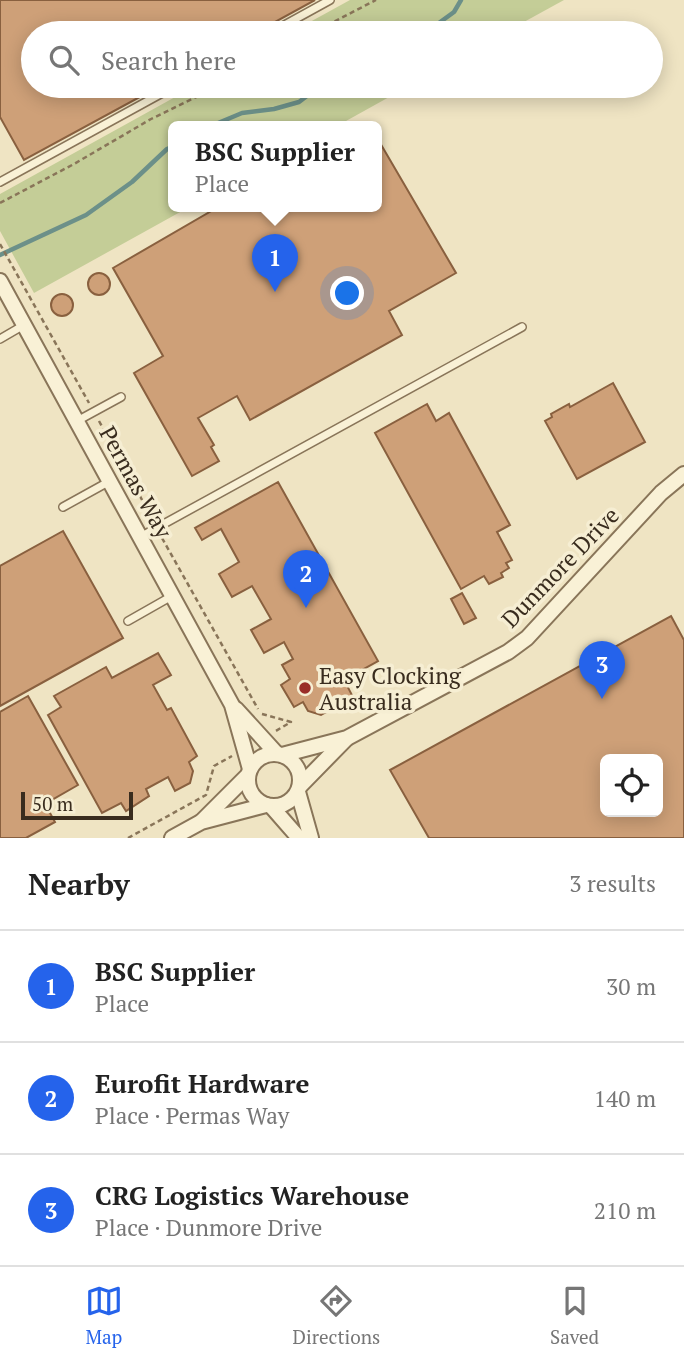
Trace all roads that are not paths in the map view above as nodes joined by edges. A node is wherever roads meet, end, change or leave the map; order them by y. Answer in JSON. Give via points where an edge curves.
{"nodes":[{"id":1,"x":330,"y":0,"type":"edge"},
{"id":2,"x":292,"y":21,"type":"edge"},
{"id":3,"x":153,"y":98,"type":"edge"},
{"id":4,"x":0,"y":182,"type":"edge"},
{"id":5,"x":1,"y":282,"type":"edge"},
{"id":6,"x":24,"y":325,"type":"junction"},
{"id":7,"x":522,"y":327,"type":"dead end"},
{"id":8,"x":0,"y":339,"type":"edge"},
{"id":9,"x":121,"y":397,"type":"dead end"},
{"id":10,"x":77,"y":422,"type":"junction"},
{"id":11,"x":684,"y":474,"type":"edge"},
{"id":12,"x":110,"y":481,"type":"junction"},
{"id":13,"x":62,"y":507,"type":"dead end"},
{"id":14,"x":140,"y":537,"type":"junction"},
{"id":15,"x":172,"y":596,"type":"junction"},
{"id":16,"x":128,"y":621,"type":"dead end"},
{"id":17,"x":232,"y":705,"type":"junction"},
{"id":18,"x":347,"y":738,"type":"junction"},
{"id":19,"x":279,"y":754,"type":"junction"},
{"id":20,"x":249,"y":772,"type":"junction"},
{"id":21,"x":299,"y":789,"type":"junction"},
{"id":22,"x":268,"y":806,"type":"junction"},
{"id":23,"x":201,"y":822,"type":"junction"},
{"id":24,"x":172,"y":838,"type":"edge"},
{"id":25,"x":299,"y":838,"type":"edge"},
{"id":26,"x":312,"y":838,"type":"edge"}],
"edges":[{"from":1,"to":2,"type":"lane"},
{"from":3,"to":4,"type":"lane"},
{"from":5,"to":6,"type":"street","name":"Permas Way"},
{"from":6,"to":8,"type":"lane"},
{"from":6,"to":10,"type":"street","name":"Permas Way"},
{"from":7,"to":14,"type":"lane"},
{"from":9,"to":10,"type":"lane"},
{"from":10,"to":12,"type":"street","name":"Permas Way"},
{"from":11,"to":18,"type":"street","name":"Dunmore Drive","via":[[508,653]]},
{"from":12,"to":13,"type":"lane"},
{"from":12,"to":14,"type":"street","name":"Permas Way"},
{"from":14,"to":15,"type":"street","name":"Permas Way"},
{"from":15,"to":16,"type":"lane"},
{"from":15,"to":17,"type":"street","name":"Permas Way"},
{"from":17,"to":19,"type":"street","name":"Permas Way"},
{"from":17,"to":20,"type":"street","name":"Permas Way"},
{"from":18,"to":19,"type":"street","name":"Dunmore Drive"},
{"from":18,"to":21,"type":"street","name":"Dunmore Drive"},
{"from":19,"to":20,"type":"street","via":[[263,756]]},
{"from":19,"to":21,"type":"street","via":[[297,767]]},
{"from":20,"to":22,"type":"street","via":[[250,791]]},
{"from":20,"to":23,"type":"street"},
{"from":21,"to":22,"type":"street","via":[[286,803]]},
{"from":21,"to":26,"type":"street"},
{"from":22,"to":23,"type":"street"},
{"from":22,"to":25,"type":"street"},
{"from":23,"to":24,"type":"street"}]}
